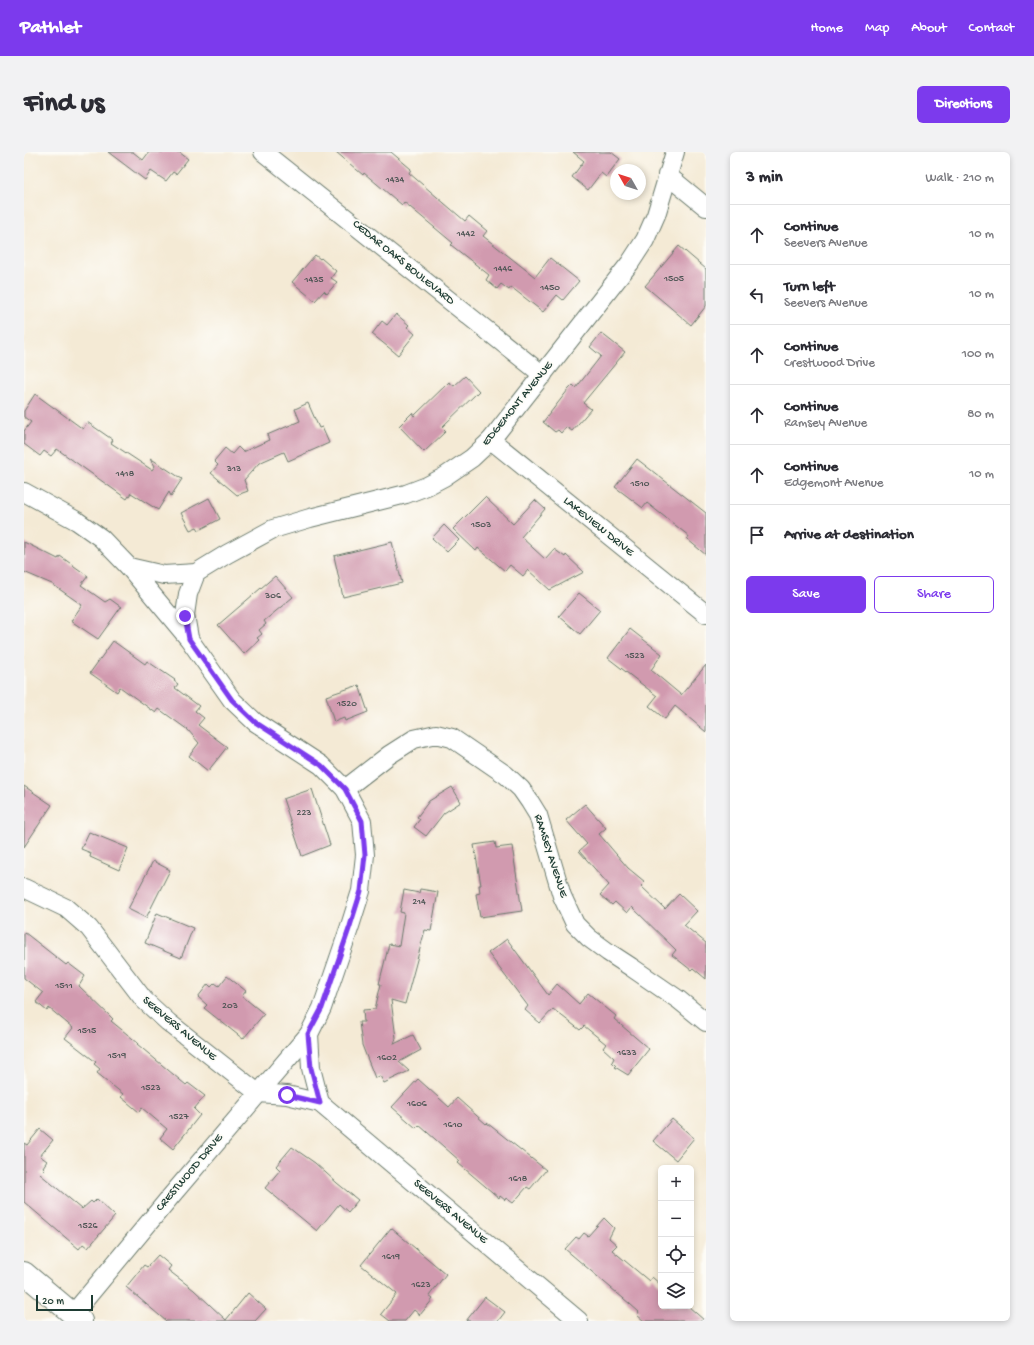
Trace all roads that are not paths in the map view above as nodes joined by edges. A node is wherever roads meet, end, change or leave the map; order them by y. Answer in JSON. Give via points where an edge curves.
{"nodes":[{"id":1,"x":263,"y":152,"type":"edge"},
{"id":2,"x":675,"y":152,"type":"edge"},
{"id":3,"x":667,"y":175,"type":"junction"},
{"id":4,"x":706,"y":207,"type":"edge"},
{"id":5,"x":543,"y":375,"type":"junction"},
{"id":6,"x":491,"y":440,"type":"junction"},
{"id":7,"x":24,"y":492,"type":"edge"},
{"id":8,"x":128,"y":567,"type":"junction"},
{"id":9,"x":196,"y":573,"type":"junction"},
{"id":10,"x":706,"y":614,"type":"edge"},
{"id":11,"x":189,"y":639,"type":"junction"},
{"id":12,"x":345,"y":789,"type":"junction"},
{"id":13,"x":24,"y":888,"type":"edge"},
{"id":14,"x":706,"y":1022,"type":"edge"},
{"id":15,"x":308,"y":1034,"type":"junction"},
{"id":16,"x":258,"y":1093,"type":"junction"},
{"id":17,"x":320,"y":1103,"type":"junction"},
{"id":18,"x":24,"y":1273,"type":"edge"},
{"id":19,"x":77,"y":1318,"type":"edge"},
{"id":20,"x":579,"y":1321,"type":"edge"}],
"edges":[{"from":1,"to":5,"type":"street","name":"CEDAR OAKS BOULEVARD"},
{"from":2,"to":3,"type":"street","name":"EDGEMONT AVENUE"},
{"from":3,"to":4,"type":"street"},
{"from":3,"to":5,"type":"street","name":"EDGEMONT AVENUE","via":[[656,215],[645,240]]},
{"from":5,"to":6,"type":"street","name":"EDGEMONT AVENUE"},
{"from":6,"to":9,"type":"street","name":"EDGEMONT AVENUE","via":[[472,458],[427,486],[406,494],[273,529]]},
{"from":6,"to":10,"type":"street","name":"LAKEVIEW DRIVE"},
{"from":7,"to":8,"type":"street","via":[[77,521],[101,538]]},
{"from":8,"to":9,"type":"street","name":"EDGEMONT AVENUE","via":[[164,575]]},
{"from":8,"to":11,"type":"street"},
{"from":9,"to":11,"type":"street","via":[[188,594],[185,616]]},
{"from":11,"to":12,"type":"street","via":[[232,700],[255,722],[321,765]]},
{"from":12,"to":14,"type":"street","name":"RAMSEY AVENUE","via":[[414,739],[436,734],[452,738],[506,776],[521,789],[530,802],[538,815],[562,896],[575,924],[589,938],[679,1000]]},
{"from":12,"to":15,"type":"street","name":"CRESTWOOD DRIVE","via":[[362,821],[365,855],[361,891],[322,1008]]},
{"from":13,"to":16,"type":"street","name":"SEEVERS AVENUE","via":[[66,908],[89,928],[144,1000]]},
{"from":15,"to":16,"type":"street","name":"CRESTWOOD DRIVE"},
{"from":15,"to":17,"type":"street","via":[[311,1068]]},
{"from":16,"to":17,"type":"street","name":"SEEVERS AVENUE","via":[[287,1095]]},
{"from":16,"to":19,"type":"street","name":"CRESTWOOD DRIVE"},
{"from":17,"to":20,"type":"street","name":"SEEVERS AVENUE"},
{"from":18,"to":19,"type":"street"}]}
